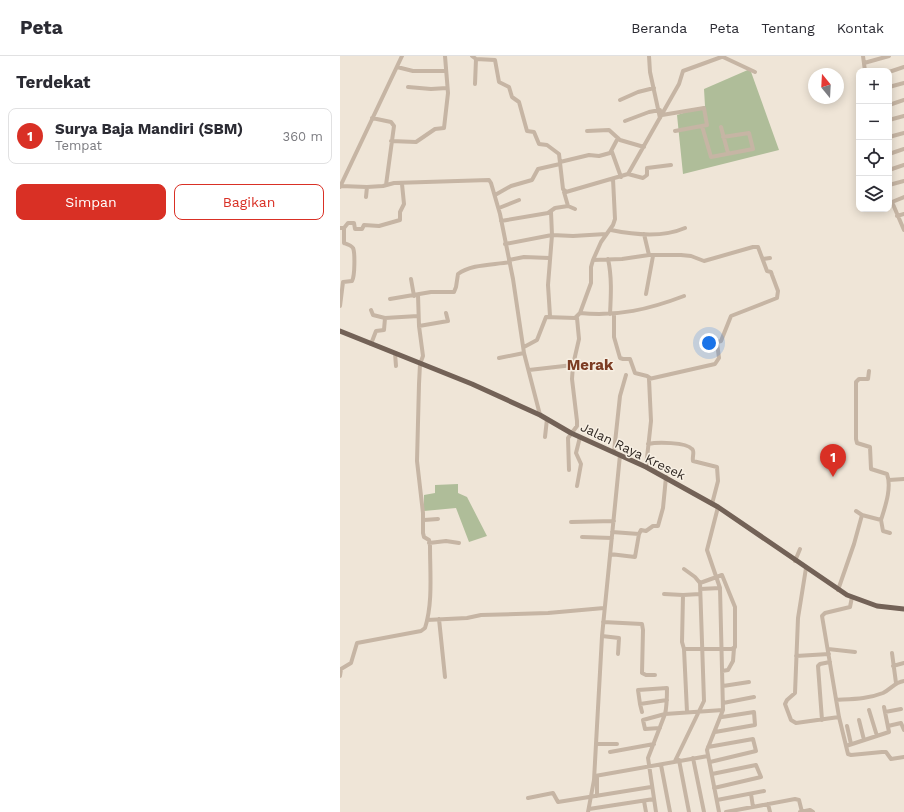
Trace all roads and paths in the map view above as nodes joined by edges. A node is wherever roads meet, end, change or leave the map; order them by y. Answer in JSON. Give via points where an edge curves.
{"nodes":[{"id":1,"x":402,"y":56,"type":"edge"},
{"id":2,"x":445,"y":56,"type":"edge"},
{"id":3,"x":472,"y":56,"type":"edge"},
{"id":4,"x":649,"y":56,"type":"edge"},
{"id":5,"x":723,"y":56,"type":"edge"},
{"id":6,"x":863,"y":56,"type":"edge"},
{"id":7,"x":889,"y":56,"type":"edge"},
{"id":8,"x":476,"y":60,"type":"junction"},
{"id":9,"x":864,"y":64,"type":"junction"},
{"id":10,"x":397,"y":67,"type":"junction"},
{"id":11,"x":904,"y":67,"type":"edge"},
{"id":12,"x":865,"y":68,"type":"edge"},
{"id":13,"x":446,"y":71,"type":"junction"},
{"id":14,"x":892,"y":71,"type":"edge"},
{"id":15,"x":755,"y":72,"type":"dead end"},
{"id":16,"x":904,"y":83,"type":"edge"},
{"id":17,"x":475,"y":84,"type":"dead end"},
{"id":18,"x":408,"y":87,"type":"dead end"},
{"id":19,"x":892,"y":87,"type":"edge"},
{"id":20,"x":447,"y":88,"type":"junction"},
{"id":21,"x":654,"y":88,"type":"junction"},
{"id":22,"x":620,"y":100,"type":"dead end"},
{"id":23,"x":904,"y":100,"type":"edge"},
{"id":24,"x":892,"y":104,"type":"edge"},
{"id":25,"x":660,"y":110,"type":"junction"},
{"id":26,"x":904,"y":116,"type":"edge"},
{"id":27,"x":661,"y":117,"type":"junction"},
{"id":28,"x":372,"y":118,"type":"junction"},
{"id":29,"x":892,"y":119,"type":"edge"},
{"id":30,"x":625,"y":121,"type":"dead end"},
{"id":31,"x":702,"y":126,"type":"junction"},
{"id":32,"x":721,"y":127,"type":"dead end"},
{"id":33,"x":587,"y":131,"type":"dead end"},
{"id":34,"x":675,"y":132,"type":"dead end"},
{"id":35,"x":904,"y":132,"type":"edge"},
{"id":36,"x":892,"y":136,"type":"edge"},
{"id":37,"x":723,"y":137,"type":"junction"},
{"id":38,"x":618,"y":138,"type":"junction"},
{"id":39,"x":391,"y":141,"type":"junction"},
{"id":40,"x":644,"y":147,"type":"junction"},
{"id":41,"x":904,"y":149,"type":"edge"},
{"id":42,"x":612,"y":152,"type":"junction"},
{"id":43,"x":892,"y":153,"type":"edge"},
{"id":44,"x":728,"y":154,"type":"junction"},
{"id":45,"x":560,"y":163,"type":"junction"},
{"id":46,"x":671,"y":165,"type":"dead end"},
{"id":47,"x":904,"y":165,"type":"edge"},
{"id":48,"x":892,"y":169,"type":"edge"},
{"id":49,"x":628,"y":174,"type":"junction"},
{"id":50,"x":621,"y":177,"type":"junction"},
{"id":51,"x":613,"y":179,"type":"junction"},
{"id":52,"x":904,"y":182,"type":"edge"},
{"id":53,"x":402,"y":184,"type":"junction"},
{"id":54,"x":892,"y":184,"type":"edge"},
{"id":55,"x":386,"y":185,"type":"junction"},
{"id":56,"x":340,"y":186,"type":"edge"},
{"id":57,"x":367,"y":187,"type":"junction"},
{"id":58,"x":564,"y":192,"type":"junction"},
{"id":59,"x":495,"y":195,"type":"junction"},
{"id":60,"x":366,"y":197,"type":"dead end"},
{"id":61,"x":904,"y":198,"type":"edge"},
{"id":62,"x":519,"y":200,"type":"dead end"},
{"id":63,"x":568,"y":206,"type":"junction"},
{"id":64,"x":499,"y":208,"type":"junction"},
{"id":65,"x":575,"y":209,"type":"dead end"},
{"id":66,"x":550,"y":212,"type":"junction"},
{"id":67,"x":904,"y":214,"type":"edge"},
{"id":68,"x":897,"y":216,"type":"junction"},
{"id":69,"x":501,"y":221,"type":"junction"},
{"id":70,"x":342,"y":228,"type":"edge"},
{"id":71,"x":685,"y":228,"type":"dead end"},
{"id":72,"x":611,"y":230,"type":"junction"},
{"id":73,"x":904,"y":230,"type":"edge"},
{"id":74,"x":606,"y":234,"type":"junction"},
{"id":75,"x":644,"y":234,"type":"junction"},
{"id":76,"x":552,"y":235,"type":"junction"},
{"id":77,"x":505,"y":244,"type":"junction"},
{"id":78,"x":651,"y":255,"type":"junction"},
{"id":79,"x":549,"y":258,"type":"junction"},
{"id":80,"x":770,"y":258,"type":"dead end"},
{"id":81,"x":608,"y":259,"type":"junction"},
{"id":82,"x":763,"y":259,"type":"junction"},
{"id":83,"x":593,"y":260,"type":"junction"},
{"id":84,"x":509,"y":261,"type":"junction"},
{"id":85,"x":411,"y":279,"type":"dead end"},
{"id":86,"x":646,"y":294,"type":"dead end"},
{"id":87,"x":416,"y":295,"type":"junction"},
{"id":88,"x":684,"y":296,"type":"dead end"},
{"id":89,"x":390,"y":299,"type":"dead end"},
{"id":90,"x":340,"y":306,"type":"edge"},
{"id":91,"x":371,"y":310,"type":"dead end"},
{"id":92,"x":446,"y":313,"type":"dead end"},
{"id":93,"x":580,"y":313,"type":"junction"},
{"id":94,"x":612,"y":314,"type":"junction"},
{"id":95,"x":418,"y":316,"type":"junction"},
{"id":96,"x":550,"y":316,"type":"junction"},
{"id":97,"x":385,"y":318,"type":"junction"},
{"id":98,"x":577,"y":318,"type":"junction"},
{"id":99,"x":419,"y":326,"type":"junction"},
{"id":100,"x":340,"y":331,"type":"edge"},
{"id":101,"x":717,"y":343,"type":"junction"},
{"id":102,"x":371,"y":344,"type":"junction"},
{"id":103,"x":707,"y":345,"type":"dead end"},
{"id":104,"x":524,"y":347,"type":"junction"},
{"id":105,"x":395,"y":353,"type":"junction"},
{"id":106,"x":524,"y":353,"type":"junction"},
{"id":107,"x":500,"y":358,"type":"dead end"},
{"id":108,"x":420,"y":364,"type":"junction"},
{"id":109,"x":573,"y":365,"type":"junction"},
{"id":110,"x":396,"y":366,"type":"dead end"},
{"id":111,"x":529,"y":370,"type":"junction"},
{"id":112,"x":869,"y":371,"type":"dead end"},
{"id":113,"x":626,"y":375,"type":"dead end"},
{"id":114,"x":650,"y":378,"type":"junction"},
{"id":115,"x":540,"y":415,"type":"junction"},
{"id":116,"x":547,"y":419,"type":"junction"},
{"id":117,"x":571,"y":434,"type":"junction"},
{"id":118,"x":545,"y":437,"type":"dead end"},
{"id":119,"x":580,"y":437,"type":"junction"},
{"id":120,"x":648,"y":444,"type":"junction"},
{"id":121,"x":614,"y":452,"type":"junction"},
{"id":122,"x":620,"y":455,"type":"junction"},
{"id":123,"x":646,"y":467,"type":"junction"},
{"id":124,"x":569,"y":470,"type":"dead end"},
{"id":125,"x":666,"y":477,"type":"junction"},
{"id":126,"x":904,"y":479,"type":"edge"},
{"id":127,"x":889,"y":480,"type":"junction"},
{"id":128,"x":577,"y":486,"type":"dead end"},
{"id":129,"x":712,"y":504,"type":"junction"},
{"id":130,"x":718,"y":507,"type":"junction"},
{"id":131,"x":856,"y":511,"type":"dead end"},
{"id":132,"x":862,"y":515,"type":"junction"},
{"id":133,"x":438,"y":519,"type":"dead end"},
{"id":134,"x":424,"y":520,"type":"junction"},
{"id":135,"x":881,"y":520,"type":"junction"},
{"id":136,"x":614,"y":521,"type":"junction"},
{"id":137,"x":571,"y":522,"type":"dead end"},
{"id":138,"x":612,"y":532,"type":"junction"},
{"id":139,"x":890,"y":533,"type":"dead end"},
{"id":140,"x":639,"y":534,"type":"junction"},
{"id":141,"x":582,"y":537,"type":"dead end"},
{"id":142,"x":612,"y":538,"type":"junction"},
{"id":143,"x":429,"y":543,"type":"junction"},
{"id":144,"x":459,"y":543,"type":"dead end"},
{"id":145,"x":800,"y":549,"type":"dead end"},
{"id":146,"x":610,"y":554,"type":"junction"},
{"id":147,"x":795,"y":561,"type":"junction"},
{"id":148,"x":806,"y":568,"type":"junction"},
{"id":149,"x":684,"y":569,"type":"dead end"},
{"id":150,"x":716,"y":576,"type":"junction"},
{"id":151,"x":700,"y":583,"type":"junction"},
{"id":152,"x":720,"y":588,"type":"junction"},
{"id":153,"x":838,"y":590,"type":"junction"},
{"id":154,"x":700,"y":591,"type":"junction"},
{"id":155,"x":664,"y":594,"type":"dead end"},
{"id":156,"x":683,"y":595,"type":"junction"},
{"id":157,"x":852,"y":597,"type":"junction"},
{"id":158,"x":604,"y":608,"type":"junction"},
{"id":159,"x":904,"y":609,"type":"edge"},
{"id":160,"x":427,"y":620,"type":"junction"},
{"id":161,"x":439,"y":620,"type":"junction"},
{"id":162,"x":603,"y":622,"type":"junction"},
{"id":163,"x":602,"y":636,"type":"junction"},
{"id":164,"x":702,"y":648,"type":"junction"},
{"id":165,"x":722,"y":648,"type":"junction"},
{"id":166,"x":734,"y":648,"type":"junction"},
{"id":167,"x":684,"y":649,"type":"junction"},
{"id":168,"x":828,"y":649,"type":"junction"},
{"id":169,"x":856,"y":652,"type":"dead end"},
{"id":170,"x":892,"y":653,"type":"dead end"},
{"id":171,"x":618,"y":654,"type":"dead end"},
{"id":172,"x":829,"y":654,"type":"junction"},
{"id":173,"x":796,"y":656,"type":"junction"},
{"id":174,"x":830,"y":662,"type":"junction"},
{"id":175,"x":904,"y":663,"type":"edge"},
{"id":176,"x":894,"y":666,"type":"junction"},
{"id":177,"x":722,"y":671,"type":"junction"},
{"id":178,"x":655,"y":675,"type":"dead end"},
{"id":179,"x":340,"y":676,"type":"edge"},
{"id":180,"x":445,"y":677,"type":"dead end"},
{"id":181,"x":904,"y":681,"type":"edge"},
{"id":182,"x":749,"y":682,"type":"dead end"},
{"id":183,"x":896,"y":683,"type":"junction"},
{"id":184,"x":723,"y":686,"type":"junction"},
{"id":185,"x":754,"y":697,"type":"dead end"},
{"id":186,"x":667,"y":700,"type":"junction"},
{"id":187,"x":836,"y":700,"type":"junction"},
{"id":188,"x":704,"y":701,"type":"junction"},
{"id":189,"x":723,"y":703,"type":"junction"},
{"id":190,"x":640,"y":704,"type":"junction"},
{"id":191,"x":901,"y":709,"type":"dead end"},
{"id":192,"x":723,"y":710,"type":"junction"},
{"id":193,"x":869,"y":710,"type":"dead end"},
{"id":194,"x":705,"y":711,"type":"junction"},
{"id":195,"x":642,"y":712,"type":"dead end"},
{"id":196,"x":687,"y":712,"type":"junction"},
{"id":197,"x":698,"y":712,"type":"junction"},
{"id":198,"x":665,"y":714,"type":"junction"},
{"id":199,"x":722,"y":717,"type":"junction"},
{"id":200,"x":839,"y":717,"type":"junction"},
{"id":201,"x":822,"y":720,"type":"junction"},
{"id":202,"x":859,"y":720,"type":"dead end"},
{"id":203,"x":847,"y":726,"type":"dead end"},
{"id":204,"x":888,"y":726,"type":"junction"},
{"id":205,"x":660,"y":728,"type":"junction"},
{"id":206,"x":904,"y":730,"type":"edge"},
{"id":207,"x":715,"y":732,"type":"junction"},
{"id":208,"x":877,"y":736,"type":"junction"},
{"id":209,"x":864,"y":740,"type":"junction"},
{"id":210,"x":596,"y":744,"type":"junction"},
{"id":211,"x":617,"y":744,"type":"dead end"},
{"id":212,"x":654,"y":744,"type":"junction"},
{"id":213,"x":851,"y":744,"type":"junction"},
{"id":214,"x":646,"y":746,"type":"junction"},
{"id":215,"x":846,"y":746,"type":"junction"},
{"id":216,"x":708,"y":747,"type":"junction"},
{"id":217,"x":610,"y":752,"type":"dead end"},
{"id":218,"x":708,"y":756,"type":"junction"},
{"id":219,"x":904,"y":757,"type":"edge"},
{"id":220,"x":648,"y":758,"type":"junction"},
{"id":221,"x":694,"y":758,"type":"junction"},
{"id":222,"x":677,"y":760,"type":"junction"},
{"id":223,"x":710,"y":762,"type":"junction"},
{"id":224,"x":661,"y":765,"type":"junction"},
{"id":225,"x":648,"y":767,"type":"junction"},
{"id":226,"x":712,"y":774,"type":"junction"},
{"id":227,"x":596,"y":776,"type":"junction"},
{"id":228,"x":651,"y":787,"type":"junction"},
{"id":229,"x":714,"y":788,"type":"junction"},
{"id":230,"x":764,"y":791,"type":"dead end"},
{"id":231,"x":751,"y":794,"type":"junction"},
{"id":232,"x":590,"y":796,"type":"junction"},
{"id":233,"x":597,"y":796,"type":"junction"},
{"id":234,"x":528,"y":798,"type":"dead end"},
{"id":235,"x":654,"y":799,"type":"junction"},
{"id":236,"x":644,"y":800,"type":"junction"},
{"id":237,"x":717,"y":800,"type":"junction"},
{"id":238,"x":768,"y":804,"type":"junction"},
{"id":239,"x":754,"y":807,"type":"junction"},
{"id":240,"x":589,"y":811,"type":"edge"},
{"id":241,"x":646,"y":812,"type":"edge"},
{"id":242,"x":656,"y":812,"type":"edge"},
{"id":243,"x":670,"y":812,"type":"edge"},
{"id":244,"x":689,"y":812,"type":"edge"},
{"id":245,"x":704,"y":812,"type":"edge"},
{"id":246,"x":719,"y":812,"type":"edge"},
{"id":247,"x":726,"y":812,"type":"edge"},
{"id":248,"x":770,"y":812,"type":"edge"},
{"id":249,"x":800,"y":812,"type":"edge"},
{"id":250,"x":813,"y":812,"type":"edge"}],
"edges":[{"from":1,"to":10,"type":"street"},
{"from":2,"to":13,"type":"street"},
{"from":3,"to":8,"type":"street"},
{"from":4,"to":21,"type":"street"},
{"from":5,"to":15,"type":"street"},
{"from":5,"to":27,"type":"street","via":[[683,71],[679,84]]},
{"from":6,"to":9,"type":"street"},
{"from":7,"to":9,"type":"street"},
{"from":8,"to":17,"type":"street"},
{"from":8,"to":45,"type":"street","via":[[495,60],[499,82],[509,87],[512,96],[519,102],[527,131],[534,132],[539,144],[548,145],[558,152]]},
{"from":9,"to":12,"type":"street"},
{"from":10,"to":13,"type":"street"},
{"from":10,"to":28,"type":"street"},
{"from":11,"to":14,"type":"street"},
{"from":13,"to":20,"type":"street"},
{"from":16,"to":19,"type":"street"},
{"from":18,"to":20,"type":"street"},
{"from":20,"to":39,"type":"street","via":[[444,128],[435,129],[414,142]]},
{"from":21,"to":22,"type":"street"},
{"from":21,"to":25,"type":"street"},
{"from":23,"to":24,"type":"street"},
{"from":25,"to":27,"type":"street"},
{"from":25,"to":30,"type":"street"},
{"from":26,"to":29,"type":"street"},
{"from":27,"to":31,"type":"street","via":[[704,108],[707,125]]},
{"from":27,"to":40,"type":"street"},
{"from":28,"to":39,"type":"street","via":[[393,123]]},
{"from":28,"to":56,"type":"street"},
{"from":31,"to":34,"type":"street"},
{"from":31,"to":44,"type":"street","via":[[711,157]]},
{"from":32,"to":37,"type":"street"},
{"from":33,"to":38,"type":"street","via":[[609,130]]},
{"from":35,"to":36,"type":"street"},
{"from":37,"to":44,"type":"street"},
{"from":37,"to":44,"type":"street","via":[[749,133],[753,149]]},
{"from":38,"to":40,"type":"street","via":[[628,144]]},
{"from":38,"to":42,"type":"street"},
{"from":39,"to":55,"type":"street"},
{"from":40,"to":49,"type":"street"},
{"from":41,"to":43,"type":"street"},
{"from":42,"to":45,"type":"street"},
{"from":42,"to":50,"type":"street"},
{"from":45,"to":58,"type":"street"},
{"from":45,"to":59,"type":"street","via":[[538,169],[532,180],[511,186]]},
{"from":46,"to":49,"type":"street","via":[[647,168],[647,175],[643,178]]},
{"from":47,"to":48,"type":"street"},
{"from":49,"to":50,"type":"street"},
{"from":50,"to":51,"type":"street"},
{"from":51,"to":58,"type":"street"},
{"from":51,"to":72,"type":"street","via":[[615,219]]},
{"from":52,"to":54,"type":"street"},
{"from":53,"to":55,"type":"street"},
{"from":53,"to":59,"type":"street","via":[[489,180]]},
{"from":53,"to":70,"type":"street","via":[[404,204],[400,220],[379,226],[364,225],[362,229],[354,229],[354,223],[348,223]]},
{"from":55,"to":57,"type":"street"},
{"from":56,"to":57,"type":"street"},
{"from":57,"to":60,"type":"street"},
{"from":58,"to":63,"type":"street"},
{"from":59,"to":64,"type":"street"},
{"from":61,"to":68,"type":"street","via":[[892,202]]},
{"from":62,"to":64,"type":"street"},
{"from":63,"to":65,"type":"street"},
{"from":63,"to":66,"type":"street","via":[[555,208]]},
{"from":64,"to":69,"type":"street"},
{"from":66,"to":69,"type":"street"},
{"from":66,"to":76,"type":"street"},
{"from":67,"to":68,"type":"street"},
{"from":68,"to":73,"type":"street"},
{"from":69,"to":77,"type":"street"},
{"from":70,"to":90,"type":"street","via":[[344,242],[353,249],[354,276],[352,281],[343,282]]},
{"from":71,"to":75,"type":"street","via":[[670,233]]},
{"from":72,"to":74,"type":"street"},
{"from":72,"to":75,"type":"street"},
{"from":74,"to":76,"type":"street"},
{"from":74,"to":83,"type":"street"},
{"from":75,"to":78,"type":"street"},
{"from":76,"to":77,"type":"street"},
{"from":76,"to":79,"type":"street"},
{"from":77,"to":84,"type":"street"},
{"from":78,"to":81,"type":"street"},
{"from":78,"to":82,"type":"street","via":[[691,256],[704,261],[755,247],[759,249]]},
{"from":78,"to":86,"type":"street"},
{"from":79,"to":84,"type":"street","via":[[524,257]]},
{"from":79,"to":96,"type":"street"},
{"from":80,"to":82,"type":"street"},
{"from":81,"to":83,"type":"street"},
{"from":81,"to":94,"type":"street","via":[[612,278]]},
{"from":82,"to":101,"type":"street","via":[[778,291],[777,298],[731,316],[722,340]]},
{"from":83,"to":93,"type":"street","via":[[592,283]]},
{"from":84,"to":87,"type":"street","via":[[461,271],[454,292],[440,291]]},
{"from":84,"to":104,"type":"street"},
{"from":85,"to":87,"type":"street"},
{"from":87,"to":89,"type":"street"},
{"from":87,"to":95,"type":"street"},
{"from":88,"to":94,"type":"street","via":[[640,311]]},
{"from":91,"to":97,"type":"street","via":[[373,315]]},
{"from":92,"to":99,"type":"street","via":[[448,321]]},
{"from":93,"to":94,"type":"street"},
{"from":93,"to":98,"type":"street"},
{"from":94,"to":114,"type":"street","via":[[614,337],[620,358],[630,359],[635,373]]},
{"from":95,"to":97,"type":"street"},
{"from":95,"to":99,"type":"street"},
{"from":96,"to":98,"type":"street"},
{"from":96,"to":104,"type":"street","via":[[544,321],[537,340]]},
{"from":97,"to":102,"type":"street","via":[[384,330],[376,331]]},
{"from":98,"to":109,"type":"street","via":[[579,339]]},
{"from":99,"to":108,"type":"street","via":[[423,347]]},
{"from":100,"to":102,"type":"main road","name":"Jalan Raya Kresek"},
{"from":101,"to":103,"type":"street"},
{"from":101,"to":114,"type":"street","via":[[719,358],[715,364]]},
{"from":102,"to":105,"type":"main road","name":"Jalan Raya Kresek"},
{"from":104,"to":106,"type":"street"},
{"from":105,"to":108,"type":"main road","name":"Jalan Raya Kresek"},
{"from":105,"to":110,"type":"street"},
{"from":106,"to":107,"type":"street"},
{"from":106,"to":111,"type":"street"},
{"from":108,"to":115,"type":"main road","name":"Jalan Raya Kresek"},
{"from":108,"to":134,"type":"street","via":[[417,461]]},
{"from":109,"to":111,"type":"street"},
{"from":109,"to":117,"type":"street","via":[[577,426]]},
{"from":111,"to":115,"type":"street"},
{"from":112,"to":127,"type":"street","via":[[868,379],[859,379],[856,382],[856,439],[857,443],[870,447],[871,469],[886,473]]},
{"from":113,"to":121,"type":"street","via":[[620,396]]},
{"from":114,"to":120,"type":"street","via":[[648,382],[651,421]]},
{"from":115,"to":116,"type":"main road","name":"Jalan Raya Kresek"},
{"from":116,"to":117,"type":"main road","name":"Jalan Raya Kresek"},
{"from":116,"to":118,"type":"street"},
{"from":117,"to":119,"type":"main road","name":"Jalan Raya Kresek"},
{"from":117,"to":124,"type":"street","via":[[568,438]]},
{"from":119,"to":121,"type":"main road","name":"Jalan Raya Kresek"},
{"from":119,"to":128,"type":"street","via":[[576,453],[581,464]]},
{"from":120,"to":123,"type":"street"},
{"from":120,"to":129,"type":"street","via":[[666,442],[690,447],[693,451],[693,461],[717,467],[718,481]]},
{"from":121,"to":122,"type":"main road","name":"Jalan Raya Kresek"},
{"from":122,"to":123,"type":"main road","name":"Jalan Raya Kresek"},
{"from":122,"to":136,"type":"street"},
{"from":123,"to":125,"type":"main road","name":"Jalan Raya Kresek"},
{"from":125,"to":129,"type":"main road","name":"Jalan Raya Kresek"},
{"from":125,"to":140,"type":"street","via":[[663,508],[658,526],[651,526],[646,531],[641,530]]},
{"from":126,"to":127,"type":"street"},
{"from":127,"to":135,"type":"street"},
{"from":129,"to":130,"type":"main road","name":"Jalan Raya Kresek"},
{"from":130,"to":147,"type":"main road","name":"Jalan Raya Kresek"},
{"from":130,"to":150,"type":"street","via":[[707,550]]},
{"from":131,"to":132,"type":"street"},
{"from":132,"to":135,"type":"street"},
{"from":132,"to":153,"type":"street"},
{"from":133,"to":134,"type":"street"},
{"from":134,"to":143,"type":"street","via":[[423,534]]},
{"from":135,"to":139,"type":"street","via":[[883,531]]},
{"from":136,"to":137,"type":"street"},
{"from":136,"to":138,"type":"street"},
{"from":138,"to":140,"type":"street"},
{"from":138,"to":142,"type":"street"},
{"from":140,"to":146,"type":"street","via":[[635,557]]},
{"from":141,"to":142,"type":"street"},
{"from":142,"to":146,"type":"street"},
{"from":143,"to":144,"type":"street"},
{"from":143,"to":160,"type":"street","via":[[430,590]]},
{"from":145,"to":147,"type":"street"},
{"from":146,"to":158,"type":"street"},
{"from":147,"to":148,"type":"main road","name":"Jalan Raya Kresek"},
{"from":148,"to":153,"type":"main road","name":"Jalan Raya Kresek"},
{"from":148,"to":173,"type":"street","via":[[798,618]]},
{"from":149,"to":151,"type":"street"},
{"from":150,"to":151,"type":"street"},
{"from":150,"to":152,"type":"street"},
{"from":150,"to":166,"type":"street","via":[[722,575],[735,607]]},
{"from":151,"to":154,"type":"street"},
{"from":152,"to":154,"type":"street"},
{"from":152,"to":165,"type":"street"},
{"from":153,"to":157,"type":"main road","name":"Jalan Raya Kresek"},
{"from":154,"to":156,"type":"street"},
{"from":154,"to":164,"type":"street"},
{"from":155,"to":156,"type":"street"},
{"from":156,"to":167,"type":"street"},
{"from":157,"to":159,"type":"main road","name":"Jalan Raya Kresek","via":[[877,606]]},
{"from":157,"to":168,"type":"street","via":[[850,607],[823,614]]},
{"from":158,"to":161,"type":"street"},
{"from":158,"to":162,"type":"street"},
{"from":160,"to":161,"type":"street"},
{"from":160,"to":179,"type":"street","via":[[426,628],[421,630],[357,644],[351,663],[341,669]]},
{"from":161,"to":180,"type":"street"},
{"from":162,"to":163,"type":"street"},
{"from":162,"to":178,"type":"street","via":[[642,624],[642,673]]},
{"from":163,"to":171,"type":"street","via":[[619,638]]},
{"from":163,"to":210,"type":"street"},
{"from":164,"to":165,"type":"street"},
{"from":164,"to":167,"type":"street"},
{"from":164,"to":188,"type":"street"},
{"from":165,"to":166,"type":"street"},
{"from":165,"to":177,"type":"street"},
{"from":166,"to":177,"type":"street","via":[[730,668]]},
{"from":167,"to":196,"type":"street"},
{"from":168,"to":169,"type":"street"},
{"from":168,"to":172,"type":"street"},
{"from":170,"to":176,"type":"street"},
{"from":172,"to":173,"type":"street"},
{"from":172,"to":174,"type":"street"},
{"from":173,"to":201,"type":"street","via":[[795,693],[785,702],[789,716],[792,722],[796,723]]},
{"from":174,"to":187,"type":"street"},
{"from":174,"to":201,"type":"street","via":[[818,666]]},
{"from":175,"to":176,"type":"street"},
{"from":176,"to":183,"type":"street"},
{"from":177,"to":184,"type":"street"},
{"from":181,"to":183,"type":"street"},
{"from":182,"to":184,"type":"street"},
{"from":183,"to":187,"type":"street","via":[[891,689],[881,693],[859,699]]},
{"from":184,"to":189,"type":"street"},
{"from":185,"to":189,"type":"street"},
{"from":186,"to":190,"type":"street"},
{"from":186,"to":190,"type":"street","via":[[666,687],[638,690]]},
{"from":186,"to":198,"type":"street"},
{"from":187,"to":200,"type":"street"},
{"from":188,"to":194,"type":"street"},
{"from":188,"to":197,"type":"street"},
{"from":189,"to":192,"type":"street"},
{"from":190,"to":195,"type":"street"},
{"from":191,"to":204,"type":"street","via":[[884,709]]},
{"from":192,"to":194,"type":"street"},
{"from":192,"to":199,"type":"street"},
{"from":193,"to":208,"type":"street"},
{"from":194,"to":197,"type":"street"},
{"from":196,"to":197,"type":"street"},
{"from":196,"to":198,"type":"street"},
{"from":197,"to":222,"type":"street"},
{"from":198,"to":205,"type":"street"},
{"from":198,"to":205,"type":"street","via":[[643,720],[645,729]]},
{"from":199,"to":207,"type":"street"},
{"from":199,"to":207,"type":"street","via":[[754,712],[756,723]]},
{"from":200,"to":201,"type":"street"},
{"from":200,"to":215,"type":"street"},
{"from":202,"to":209,"type":"street"},
{"from":203,"to":213,"type":"street"},
{"from":204,"to":206,"type":"street","via":[[902,723]]},
{"from":204,"to":208,"type":"street","via":[[888,732]]},
{"from":205,"to":212,"type":"street"},
{"from":207,"to":216,"type":"street"},
{"from":208,"to":209,"type":"street"},
{"from":209,"to":213,"type":"street"},
{"from":210,"to":211,"type":"street"},
{"from":210,"to":227,"type":"street"},
{"from":212,"to":214,"type":"street"},
{"from":212,"to":220,"type":"street"},
{"from":213,"to":215,"type":"street"},
{"from":214,"to":217,"type":"street"},
{"from":214,"to":220,"type":"street"},
{"from":215,"to":219,"type":"street","via":[[850,755],[886,752],[891,759]]},
{"from":216,"to":218,"type":"street"},
{"from":216,"to":223,"type":"street","via":[[753,739],[756,751]]},
{"from":218,"to":221,"type":"street"},
{"from":218,"to":223,"type":"street"},
{"from":220,"to":225,"type":"street"},
{"from":221,"to":222,"type":"street"},
{"from":221,"to":245,"type":"street"},
{"from":222,"to":224,"type":"street"},
{"from":222,"to":244,"type":"street"},
{"from":223,"to":226,"type":"street"},
{"from":224,"to":225,"type":"street"},
{"from":224,"to":243,"type":"street"},
{"from":225,"to":227,"type":"street"},
{"from":225,"to":228,"type":"street"},
{"from":226,"to":229,"type":"street"},
{"from":226,"to":229,"type":"street","via":[[756,765],[761,777]]},
{"from":227,"to":232,"type":"street"},
{"from":227,"to":233,"type":"street"},
{"from":228,"to":233,"type":"street"},
{"from":228,"to":235,"type":"street"},
{"from":229,"to":237,"type":"street"},
{"from":230,"to":231,"type":"street"},
{"from":231,"to":237,"type":"street"},
{"from":231,"to":239,"type":"street"},
{"from":232,"to":233,"type":"street"},
{"from":232,"to":234,"type":"street","via":[[558,802],[551,793]]},
{"from":232,"to":240,"type":"street"},
{"from":235,"to":236,"type":"street"},
{"from":235,"to":242,"type":"street"},
{"from":236,"to":240,"type":"street"},
{"from":236,"to":241,"type":"street"},
{"from":237,"to":246,"type":"street"},
{"from":238,"to":239,"type":"street"},
{"from":238,"to":248,"type":"street"},
{"from":238,"to":249,"type":"street","via":[[798,799]]},
{"from":239,"to":247,"type":"street"},
{"from":249,"to":250,"type":"street"}]}
